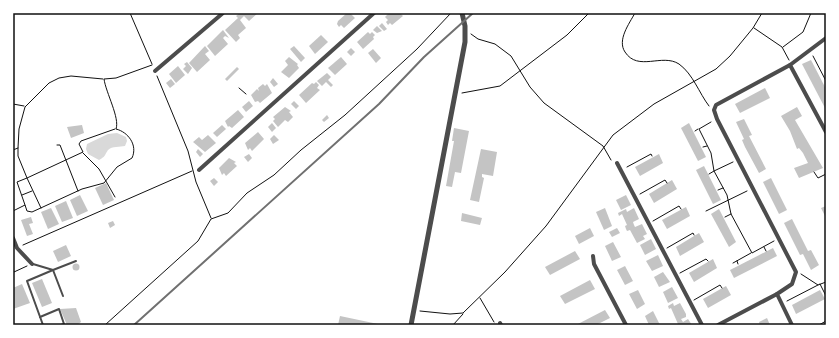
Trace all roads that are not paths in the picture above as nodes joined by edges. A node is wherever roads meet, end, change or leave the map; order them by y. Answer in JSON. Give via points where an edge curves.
{"nodes":[{"id":1,"x":223,"y":13,"type":"edge"},
{"id":2,"x":374,"y":13,"type":"edge"},
{"id":3,"x":462,"y":13,"type":"edge"},
{"id":4,"x":826,"y":38,"type":"edge"},
{"id":5,"x":790,"y":65,"type":"junction"},
{"id":6,"x":155,"y":71,"type":"dead end"},
{"id":7,"x":826,"y":132,"type":"edge"},
{"id":8,"x":617,"y":163,"type":"road end"},
{"id":9,"x":199,"y":170,"type":"dead end"},
{"id":10,"x":13,"y":238,"type":"edge"},
{"id":11,"x":593,"y":256,"type":"dead end"},
{"id":12,"x":76,"y":261,"type":"dead end"},
{"id":13,"x":32,"y":264,"type":"joint"},
{"id":14,"x":53,"y":270,"type":"junction"},
{"id":15,"x":777,"y":294,"type":"junction"},
{"id":16,"x":63,"y":296,"type":"dead end"},
{"id":17,"x":40,"y":317,"type":"junction"},
{"id":18,"x":720,"y":324,"type":"edge"},
{"id":19,"x":43,"y":325,"type":"edge"},
{"id":20,"x":61,"y":325,"type":"edge"},
{"id":21,"x":411,"y":325,"type":"edge"},
{"id":22,"x":626,"y":325,"type":"edge"},
{"id":23,"x":702,"y":325,"type":"edge"},
{"id":24,"x":792,"y":325,"type":"edge"}],
"edges":[{"from":1,"to":6,"type":"street"},
{"from":2,"to":9,"type":"street"},
{"from":3,"to":21,"type":"street","via":[[465,42]]},
{"from":4,"to":5,"type":"street"},
{"from":5,"to":7,"type":"street"},
{"from":5,"to":15,"type":"street","via":[[716,105],[714,110],[796,272],[792,284]]},
{"from":8,"to":23,"type":"street"},
{"from":10,"to":13,"type":"street","via":[[17,248]]},
{"from":11,"to":22,"type":"street","via":[[594,264]]},
{"from":12,"to":14,"type":"lane"},
{"from":13,"to":14,"type":"lane"},
{"from":14,"to":16,"type":"lane"},
{"from":14,"to":17,"type":"lane","via":[[27,281]]},
{"from":15,"to":18,"type":"street"},
{"from":15,"to":24,"type":"street"},
{"from":17,"to":19,"type":"lane"},
{"from":17,"to":20,"type":"lane","via":[[59,310],[64,324]]}]}
